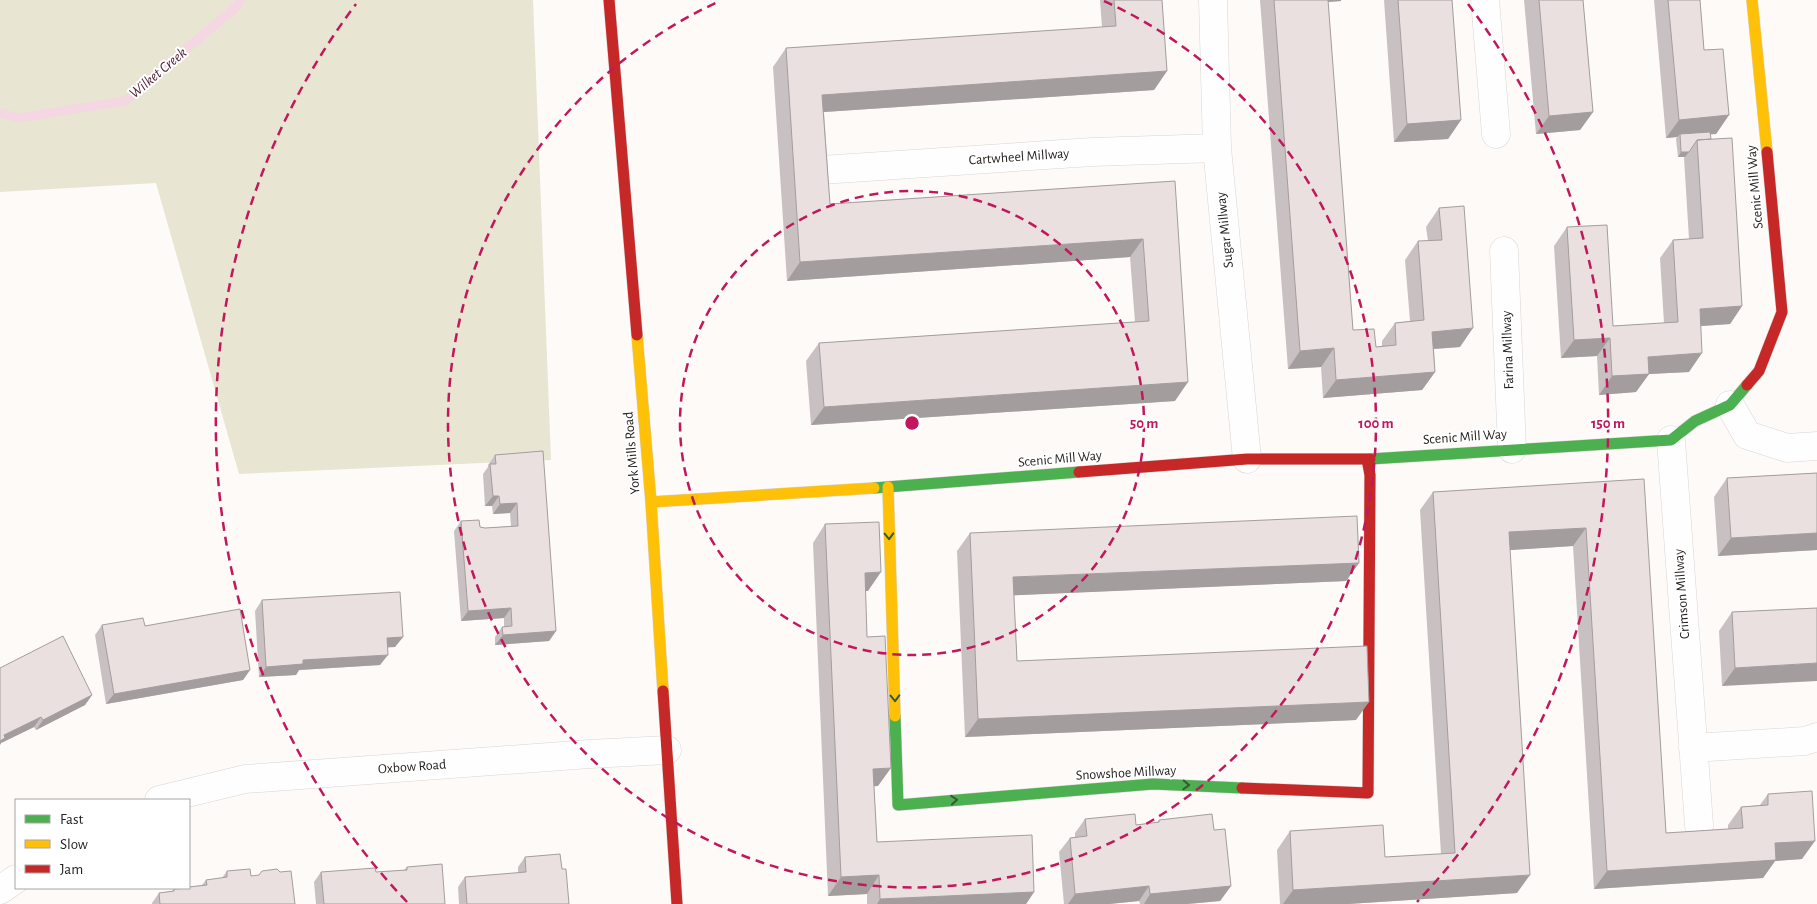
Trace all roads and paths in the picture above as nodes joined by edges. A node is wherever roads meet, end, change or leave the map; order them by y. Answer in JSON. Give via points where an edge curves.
{"nodes":[{"id":1,"x":609,"y":0,"type":"edge"},
{"id":2,"x":1213,"y":0,"type":"edge"},
{"id":3,"x":1485,"y":0,"type":"edge"},
{"id":4,"x":1752,"y":0,"type":"edge"},
{"id":5,"x":1496,"y":134,"type":"dead end"},
{"id":6,"x":1217,"y":148,"type":"junction"},
{"id":7,"x":821,"y":170,"type":"edge"},
{"id":8,"x":1504,"y":251,"type":"dead end"},
{"id":9,"x":1730,"y":405,"type":"junction"},
{"id":10,"x":1670,"y":440,"type":"junction"},
{"id":11,"x":1817,"y":446,"type":"edge"},
{"id":12,"x":1512,"y":449,"type":"junction"},
{"id":13,"x":1248,"y":459,"type":"junction"},
{"id":14,"x":1367,"y":459,"type":"junction"},
{"id":15,"x":888,"y":487,"type":"junction"},
{"id":16,"x":651,"y":502,"type":"junction"},
{"id":17,"x":1817,"y":737,"type":"edge"},
{"id":18,"x":1693,"y":748,"type":"junction"},
{"id":19,"x":667,"y":750,"type":"junction"},
{"id":20,"x":163,"y":799,"type":"edge"},
{"id":21,"x":1700,"y":826,"type":"dead end"},
{"id":22,"x":15,"y":880,"type":"edge"},
{"id":23,"x":0,"y":890,"type":"edge"},
{"id":24,"x":677,"y":904,"type":"edge"}],
"edges":[{"from":1,"to":16,"type":"street","name":"York Mills Road"},
{"from":2,"to":6,"type":"street","name":"Sugar Millway"},
{"from":3,"to":5,"type":"street"},
{"from":4,"to":9,"type":"street","name":"Scenic Mill Way","via":[[1782,312],[1759,370]]},
{"from":6,"to":7,"type":"street","name":"Cartwheel Millway","via":[[1092,152]]},
{"from":6,"to":13,"type":"street","name":"Sugar Millway"},
{"from":8,"to":12,"type":"street","name":"Farina Millway"},
{"from":9,"to":10,"type":"street","name":"Scenic Mill Way","via":[[1695,421]]},
{"from":9,"to":11,"type":"street","via":[[1747,435],[1787,448]]},
{"from":10,"to":12,"type":"street","name":"Scenic Mill Way"},
{"from":10,"to":18,"type":"street","name":"Crimson Millway"},
{"from":12,"to":14,"type":"street","name":"Scenic Mill Way"},
{"from":13,"to":14,"type":"street","name":"Scenic Mill Way"},
{"from":13,"to":15,"type":"street","name":"Scenic Mill Way"},
{"from":15,"to":14,"type":"street","name":"Snowshoe Millway","one_way":true,"via":[[898,805],[1153,784],[1368,793],[1370,475]]},
{"from":15,"to":16,"type":"street","name":"Scenic Mill Way"},
{"from":16,"to":19,"type":"street","name":"York Mills Road"},
{"from":17,"to":18,"type":"street","via":[[1805,741]]},
{"from":18,"to":21,"type":"street","name":"Crimson Millway"},
{"from":19,"to":20,"type":"street","name":"Oxbow Road","via":[[244,779]]},
{"from":19,"to":24,"type":"street","name":"York Mills Road"},
{"from":22,"to":23,"type":"street"}]}
